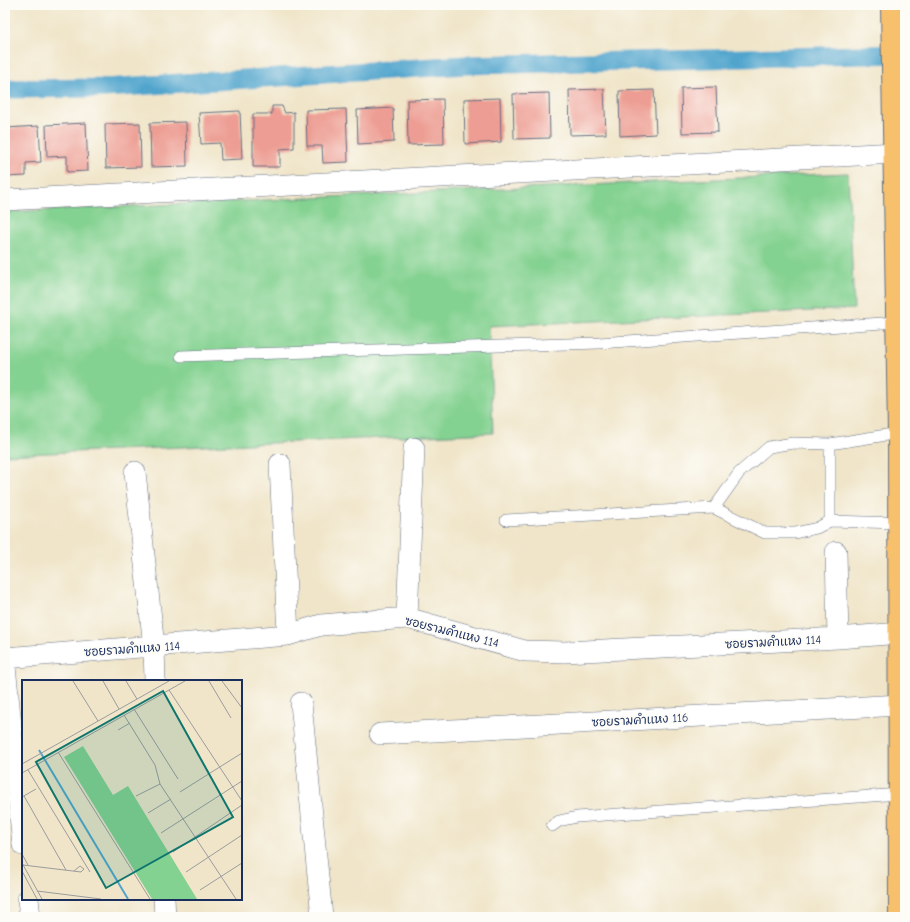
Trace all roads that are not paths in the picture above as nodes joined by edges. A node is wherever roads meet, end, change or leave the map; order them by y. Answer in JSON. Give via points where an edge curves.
{"nodes":[{"id":1,"x":892,"y":13,"type":"edge"},
{"id":2,"x":896,"y":153,"type":"junction"},
{"id":3,"x":5,"y":200,"type":"edge"},
{"id":4,"x":897,"y":322,"type":"junction"},
{"id":5,"x":181,"y":356,"type":"dead end"},
{"id":6,"x":899,"y":433,"type":"junction"},
{"id":7,"x":830,"y":444,"type":"junction"},
{"id":8,"x":414,"y":448,"type":"dead end"},
{"id":9,"x":280,"y":464,"type":"dead end"},
{"id":10,"x":135,"y":472,"type":"dead end"},
{"id":11,"x":714,"y":508,"type":"junction"},
{"id":12,"x":506,"y":520,"type":"dead end"},
{"id":13,"x":830,"y":521,"type":"junction"},
{"id":14,"x":900,"y":523,"type":"junction"},
{"id":15,"x":836,"y":552,"type":"dead end"},
{"id":16,"x":406,"y":618,"type":"junction"},
{"id":17,"x":900,"y":633,"type":"junction"},
{"id":18,"x":288,"y":636,"type":"junction"},
{"id":19,"x":838,"y":638,"type":"junction"},
{"id":20,"x":154,"y":647,"type":"junction"},
{"id":21,"x":5,"y":658,"type":"edge"},
{"id":22,"x":5,"y":666,"type":"edge"},
{"id":23,"x":155,"y":680,"type":"edge"},
{"id":24,"x":301,"y":703,"type":"dead end"},
{"id":25,"x":900,"y":705,"type":"junction"},
{"id":26,"x":380,"y":734,"type":"dead end"},
{"id":27,"x":900,"y":794,"type":"junction"},
{"id":28,"x":552,"y":826,"type":"dead end"},
{"id":29,"x":22,"y":835,"type":"edge"},
{"id":30,"x":28,"y":900,"type":"edge"},
{"id":31,"x":164,"y":900,"type":"edge"},
{"id":32,"x":30,"y":917,"type":"edge"},
{"id":33,"x":165,"y":917,"type":"edge"},
{"id":34,"x":322,"y":917,"type":"edge"},
{"id":35,"x":900,"y":917,"type":"edge"}],
"edges":[{"from":1,"to":2,"type":"main road"},
{"from":2,"to":3,"type":"street"},
{"from":2,"to":4,"type":"main road"},
{"from":4,"to":5,"type":"lane","via":[[599,343]]},
{"from":4,"to":6,"type":"main road"},
{"from":6,"to":7,"type":"lane"},
{"from":6,"to":14,"type":"main road"},
{"from":7,"to":11,"type":"lane","via":[[793,443],[769,447],[739,473]]},
{"from":7,"to":13,"type":"lane"},
{"from":8,"to":16,"type":"street"},
{"from":9,"to":18,"type":"street"},
{"from":10,"to":20,"type":"street"},
{"from":11,"to":12,"type":"lane"},
{"from":11,"to":13,"type":"lane","via":[[765,533],[795,533],[817,528]]},
{"from":13,"to":14,"type":"lane"},
{"from":14,"to":17,"type":"main road"},
{"from":15,"to":19,"type":"street"},
{"from":16,"to":18,"type":"street","name":"ซอยรามคำแหง 114","via":[[321,625]]},
{"from":16,"to":19,"type":"street","name":"ซอยรามคำแหง 114","via":[[525,651],[565,652]]},
{"from":17,"to":19,"type":"street","name":"ซอยรามคำแหง 114"},
{"from":17,"to":25,"type":"main road"},
{"from":18,"to":20,"type":"street","name":"ซอยรามคำแหง 114"},
{"from":20,"to":21,"type":"street","name":"ซอยรามคำแหง 114"},
{"from":20,"to":23,"type":"street"},
{"from":22,"to":29,"type":"street"},
{"from":24,"to":34,"type":"street"},
{"from":25,"to":26,"type":"street","name":"ซอยรามคำแหง 116"},
{"from":25,"to":27,"type":"main road"},
{"from":27,"to":28,"type":"lane","via":[[577,817],[559,821]]},
{"from":27,"to":35,"type":"main road"},
{"from":30,"to":32,"type":"street"},
{"from":31,"to":33,"type":"street"}]}
